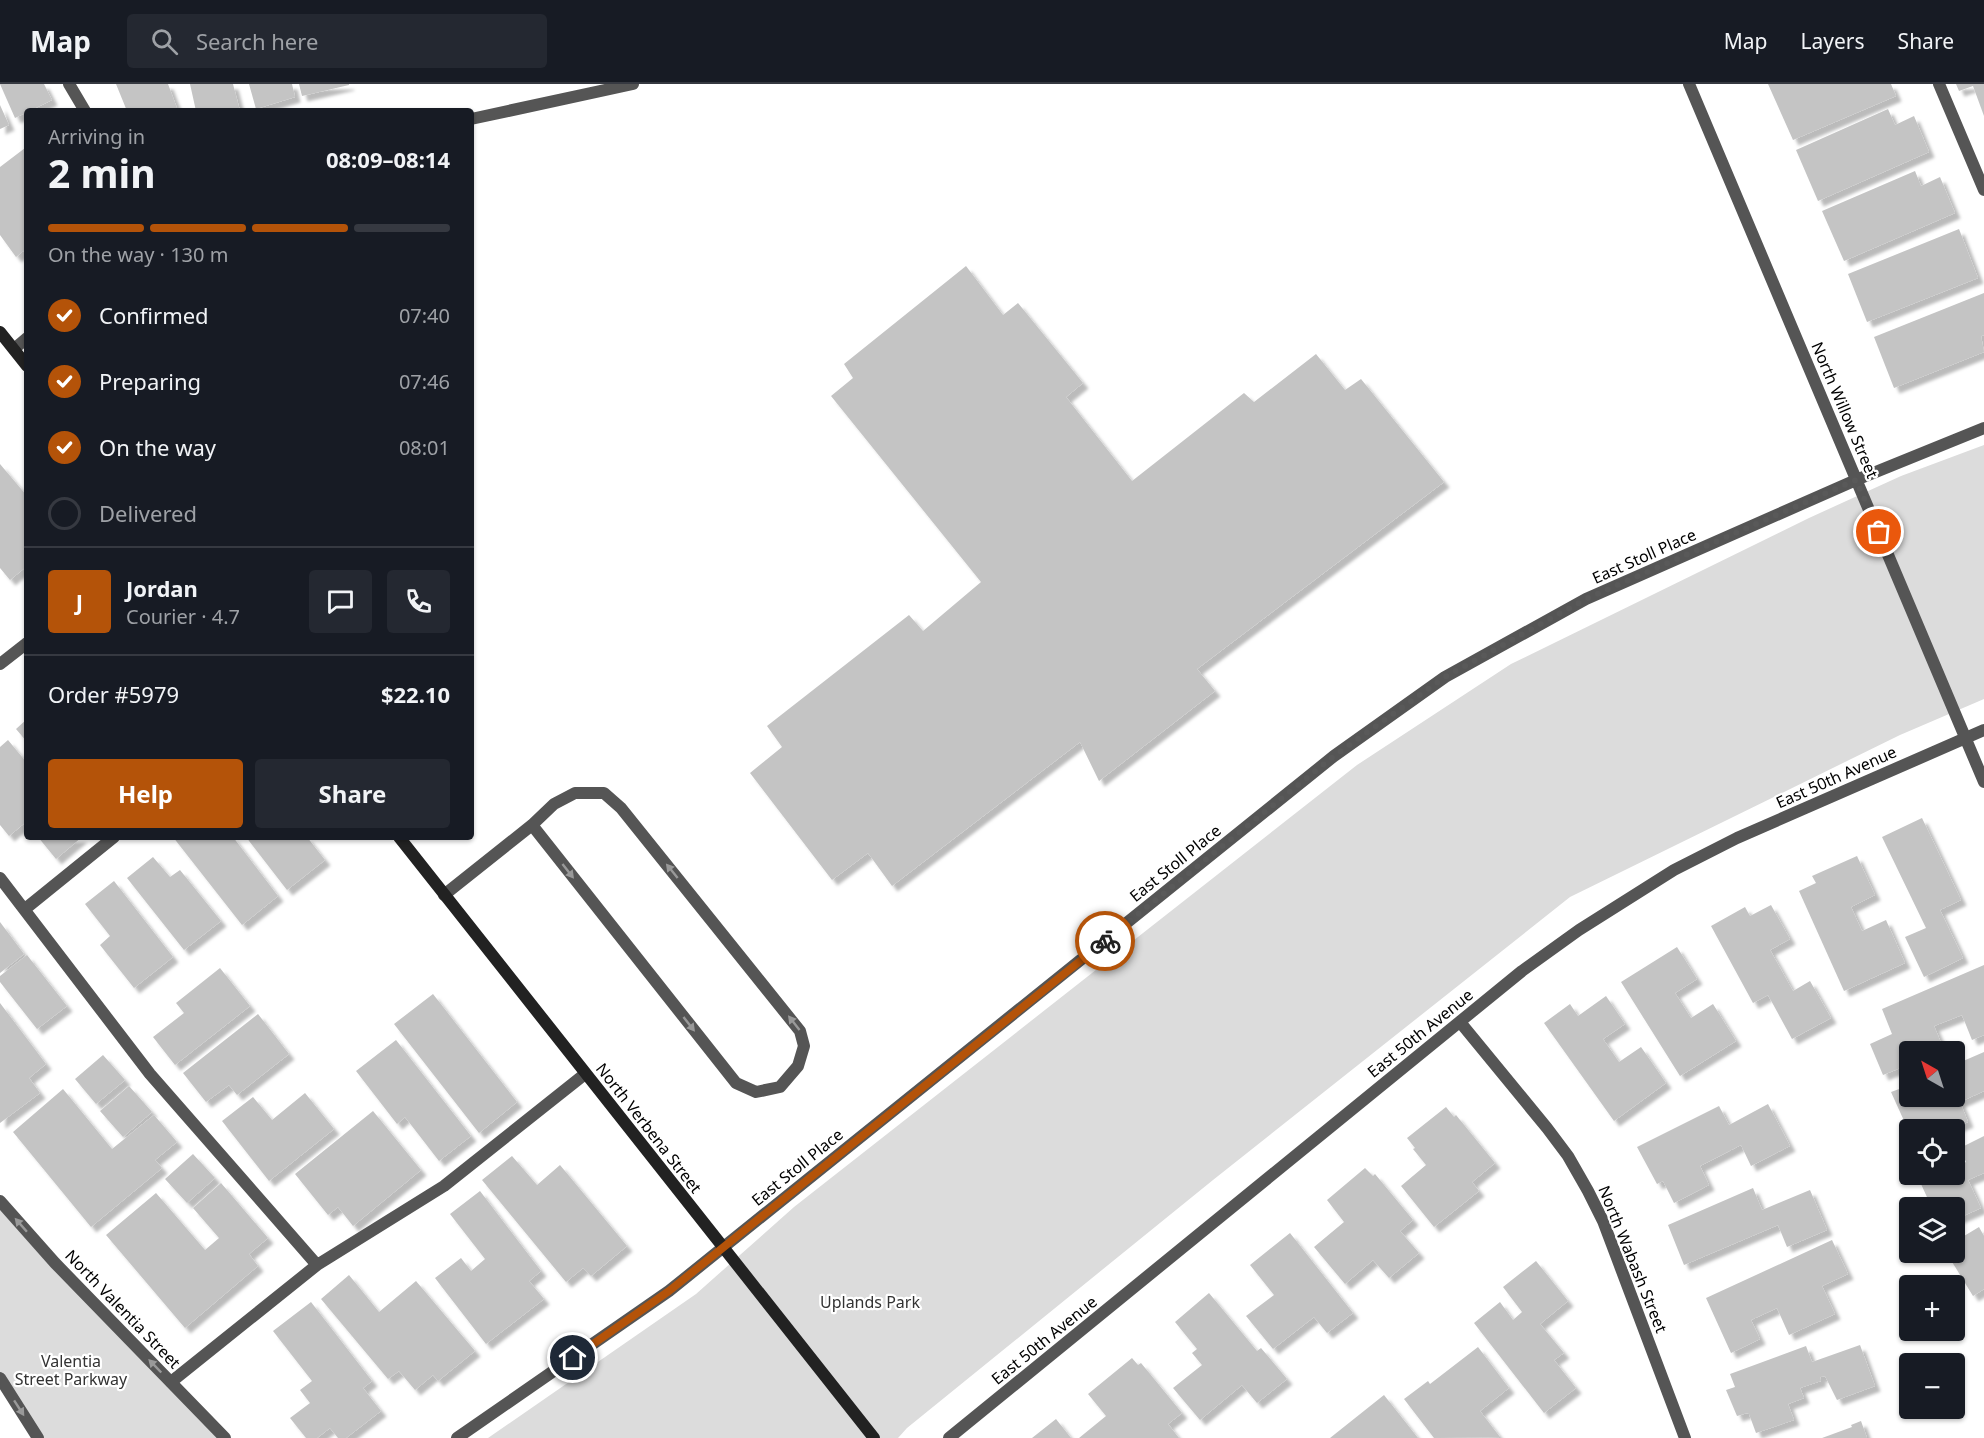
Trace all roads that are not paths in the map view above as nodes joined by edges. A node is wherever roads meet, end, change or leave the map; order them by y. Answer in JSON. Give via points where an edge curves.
{"nodes":[{"id":1,"x":69,"y":84,"type":"edge"},
{"id":2,"x":633,"y":84,"type":"edge"},
{"id":3,"x":1689,"y":84,"type":"edge"},
{"id":4,"x":1939,"y":84,"type":"edge"},
{"id":5,"x":83,"y":108,"type":"edge"},
{"id":6,"x":474,"y":118,"type":"edge"},
{"id":7,"x":1981,"y":170,"type":"edge"},
{"id":8,"x":1984,"y":190,"type":"edge"},
{"id":9,"x":0,"y":332,"type":"edge"},
{"id":10,"x":24,"y":341,"type":"edge"},
{"id":11,"x":14,"y":349,"type":"junction"},
{"id":12,"x":24,"y":362,"type":"edge"},
{"id":13,"x":1984,"y":428,"type":"edge"},
{"id":14,"x":1856,"y":480,"type":"junction"},
{"id":15,"x":24,"y":645,"type":"edge"},
{"id":16,"x":0,"y":664,"type":"edge"},
{"id":17,"x":1984,"y":730,"type":"edge"},
{"id":18,"x":1966,"y":738,"type":"junction"},
{"id":19,"x":1984,"y":782,"type":"edge"},
{"id":20,"x":532,"y":825,"type":"junction"},
{"id":21,"x":110,"y":840,"type":"edge"},
{"id":22,"x":401,"y":840,"type":"edge"},
{"id":23,"x":0,"y":878,"type":"edge"},
{"id":24,"x":444,"y":895,"type":"junction"},
{"id":25,"x":25,"y":909,"type":"junction"},
{"id":26,"x":1460,"y":1022,"type":"junction"},
{"id":27,"x":585,"y":1074,"type":"junction"},
{"id":28,"x":0,"y":1201,"type":"edge"},
{"id":29,"x":722,"y":1248,"type":"junction"},
{"id":30,"x":317,"y":1265,"type":"junction"},
{"id":31,"x":0,"y":1378,"type":"edge"},
{"id":32,"x":171,"y":1382,"type":"junction"},
{"id":33,"x":38,"y":1438,"type":"edge"},
{"id":34,"x":225,"y":1438,"type":"edge"},
{"id":35,"x":457,"y":1438,"type":"edge"},
{"id":36,"x":874,"y":1438,"type":"edge"},
{"id":37,"x":949,"y":1438,"type":"edge"},
{"id":38,"x":1685,"y":1438,"type":"edge"}],
"edges":[{"from":1,"to":5,"type":"street"},
{"from":2,"to":6,"type":"street"},
{"from":3,"to":14,"type":"street","name":"North Willow Street"},
{"from":4,"to":7,"type":"street"},
{"from":7,"to":8,"type":"street"},
{"from":9,"to":11,"type":"street"},
{"from":10,"to":11,"type":"street"},
{"from":11,"to":12,"type":"street"},
{"from":13,"to":14,"type":"street","name":"East Stoll Place"},
{"from":14,"to":18,"type":"street","name":"North Willow Street"},
{"from":14,"to":29,"type":"street","name":"East Stoll Place","via":[[1586,599],[1445,677],[1325,764]]},
{"from":15,"to":16,"type":"street"},
{"from":17,"to":18,"type":"street","name":"East 50th Avenue"},
{"from":18,"to":19,"type":"street","name":"North Willow Street"},
{"from":18,"to":26,"type":"street","name":"East 50th Avenue","via":[[1737,838],[1674,870],[1579,930]]},
{"from":20,"to":20,"type":"street","one_way":true,"via":[[736,1083],[756,1092],[780,1087],[798,1066],[804,1047],[800,1030],[621,808],[604,793],[575,793],[554,804]]},
{"from":20,"to":24,"type":"street"},
{"from":21,"to":25,"type":"street"},
{"from":22,"to":24,"type":"street","name":"North Verbena Street"},
{"from":23,"to":25,"type":"street"},
{"from":24,"to":27,"type":"street","name":"North Verbena Street"},
{"from":25,"to":30,"type":"street","via":[[150,1074]]},
{"from":26,"to":37,"type":"street","name":"East 50th Avenue"},
{"from":26,"to":38,"type":"street","name":"North Wabash Street","via":[[1547,1128],[1588,1191]]},
{"from":27,"to":29,"type":"street","name":"North Verbena Street"},
{"from":27,"to":30,"type":"street","via":[[444,1186]]},
{"from":32,"to":28,"type":"street","name":"North Valentia Street","one_way":true},
{"from":29,"to":35,"type":"street","name":"East Stoll Place","via":[[669,1291]]},
{"from":29,"to":36,"type":"street","name":"North Verbena Street"},
{"from":30,"to":32,"type":"street"},
{"from":31,"to":33,"type":"street","one_way":true},
{"from":32,"to":34,"type":"street","name":"North Valentia Street"}]}
